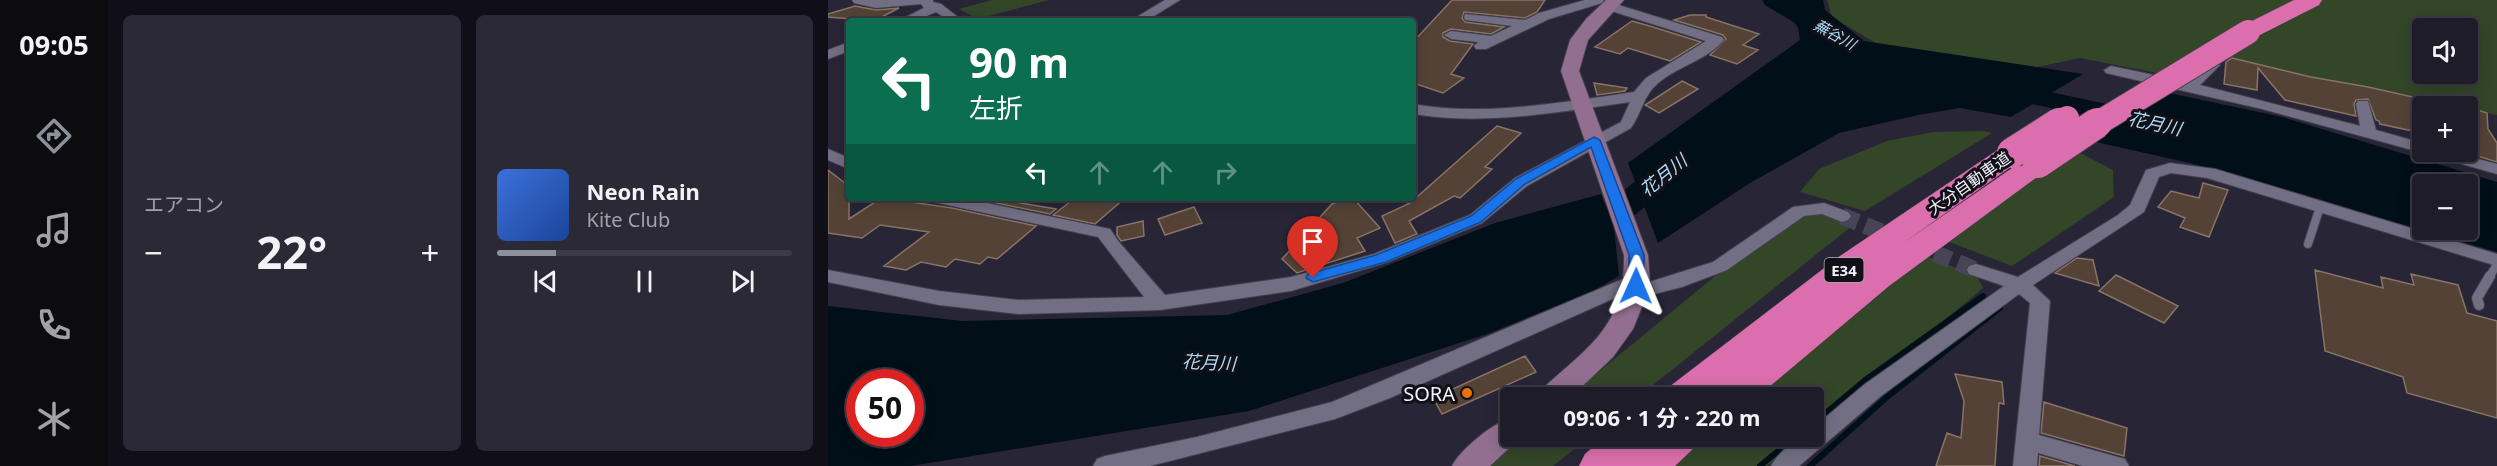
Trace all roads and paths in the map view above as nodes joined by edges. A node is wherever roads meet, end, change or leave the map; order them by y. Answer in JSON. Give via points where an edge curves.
{"nodes":[{"id":1,"x":858,"y":0,"type":"edge"},
{"id":2,"x":1174,"y":0,"type":"edge"},
{"id":3,"x":2275,"y":0,"type":"edge"},
{"id":4,"x":2311,"y":0,"type":"edge"},
{"id":5,"x":930,"y":2,"type":"edge"},
{"id":6,"x":1607,"y":2,"type":"edge"},
{"id":7,"x":1470,"y":17,"type":"dead end"},
{"id":8,"x":908,"y":18,"type":"edge"},
{"id":9,"x":953,"y":18,"type":"edge"},
{"id":10,"x":1141,"y":18,"type":"edge"},
{"id":11,"x":1526,"y":24,"type":"junction"},
{"id":12,"x":2235,"y":29,"type":"junction"},
{"id":13,"x":1451,"y":35,"type":"dead end"},
{"id":14,"x":846,"y":47,"type":"edge"},
{"id":15,"x":828,"y":56,"type":"edge"},
{"id":16,"x":2213,"y":65,"type":"dead end"},
{"id":17,"x":2111,"y":70,"type":"dead end"},
{"id":18,"x":2191,"y":86,"type":"junction"},
{"id":19,"x":1638,"y":96,"type":"junction"},
{"id":20,"x":1581,"y":104,"type":"junction"},
{"id":21,"x":2363,"y":104,"type":"dead end"},
{"id":22,"x":1416,"y":110,"type":"edge"},
{"id":23,"x":2369,"y":132,"type":"junction"},
{"id":24,"x":1596,"y":145,"type":"junction"},
{"id":25,"x":2412,"y":145,"type":"edge"},
{"id":26,"x":828,"y":154,"type":"edge"},
{"id":27,"x":2025,"y":158,"type":"junction"},
{"id":28,"x":2478,"y":162,"type":"edge"},
{"id":29,"x":846,"y":163,"type":"edge"},
{"id":30,"x":2497,"y":169,"type":"edge"},
{"id":31,"x":952,"y":201,"type":"edge"},
{"id":32,"x":2320,"y":207,"type":"junction"},
{"id":33,"x":1842,"y":216,"type":"tunnel mouth"},
{"id":34,"x":2308,"y":244,"type":"dead end"},
{"id":35,"x":2497,"y":262,"type":"edge"},
{"id":36,"x":1976,"y":270,"type":"tunnel mouth"},
{"id":37,"x":828,"y":276,"type":"edge"},
{"id":38,"x":1636,"y":276,"type":"junction"},
{"id":39,"x":2020,"y":284,"type":"junction"},
{"id":40,"x":1160,"y":303,"type":"junction"},
{"id":41,"x":2479,"y":304,"type":"dead end"},
{"id":42,"x":1563,"y":387,"type":"edge"},
{"id":43,"x":1697,"y":387,"type":"edge"},
{"id":44,"x":1743,"y":387,"type":"edge"},
{"id":45,"x":1500,"y":439,"type":"edge"},
{"id":46,"x":2028,"y":441,"type":"junction"},
{"id":47,"x":1622,"y":447,"type":"edge"},
{"id":48,"x":1669,"y":447,"type":"edge"},
{"id":49,"x":1106,"y":466,"type":"edge"},
{"id":50,"x":1468,"y":466,"type":"edge"},
{"id":51,"x":1600,"y":466,"type":"edge"},
{"id":52,"x":1647,"y":466,"type":"edge"},
{"id":53,"x":1783,"y":466,"type":"edge"},
{"id":54,"x":2025,"y":466,"type":"edge"},
{"id":55,"x":2117,"y":466,"type":"edge"}],
"edges":[{"from":1,"to":5,"type":"street","via":[[876,4]]},
{"from":2,"to":10,"type":"street"},
{"from":3,"to":12,"type":"highway","name":"大分自動車道","number":"E34"},
{"from":4,"to":12,"type":"highway","name":"大分自動車道","number":"E34"},
{"from":5,"to":8,"type":"street"},
{"from":5,"to":9,"type":"street"},
{"from":6,"to":11,"type":"street"},
{"from":6,"to":19,"type":"street","via":[[1717,40],[1651,81]]},
{"from":6,"to":20,"type":"main road","via":[[1571,54],[1570,71]]},
{"from":7,"to":11,"type":"street"},
{"from":11,"to":13,"type":"street","via":[[1486,43]]},
{"from":12,"to":27,"type":"highway","name":"大分自動車道","number":"E34","bridge":true,"via":[[2086,130]]},
{"from":14,"to":15,"type":"street"},
{"from":16,"to":18,"type":"street"},
{"from":17,"to":18,"type":"street"},
{"from":18,"to":23,"type":"street"},
{"from":19,"to":20,"type":"street"},
{"from":19,"to":24,"type":"street","via":[[1626,125]]},
{"from":20,"to":22,"type":"street","via":[[1442,114]]},
{"from":20,"to":24,"type":"main road"},
{"from":21,"to":23,"type":"street"},
{"from":23,"to":25,"type":"street"},
{"from":24,"to":38,"type":"main road"},
{"from":24,"to":40,"type":"street","via":[[1521,182],[1476,219],[1381,258],[1291,284]]},
{"from":26,"to":29,"type":"street"},
{"from":27,"to":43,"type":"highway","name":"大分自動車道","number":"E34","via":[[1852,264]]},
{"from":27,"to":44,"type":"highway","name":"大分自動車道","number":"E34"},
{"from":28,"to":30,"type":"street"},
{"from":31,"to":40,"type":"street","via":[[1104,233]]},
{"from":32,"to":34,"type":"lane"},
{"from":32,"to":35,"type":"street"},
{"from":32,"to":39,"type":"street","via":[[2209,173],[2170,168],[2152,174],[2138,208],[2124,219]]},
{"from":33,"to":38,"type":"street","via":[[1824,208],[1799,211],[1720,266],[1675,282]]},
{"from":35,"to":41,"type":"lane","via":[[2476,298]]},
{"from":36,"to":39,"type":"street"},
{"from":37,"to":40,"type":"street","via":[[939,298],[1019,307]]},
{"from":38,"to":42,"type":"main road","via":[[1624,322],[1603,350]]},
{"from":38,"to":49,"type":"street","via":[[1335,410]]},
{"from":39,"to":46,"type":"street","via":[[2040,301]]},
{"from":39,"to":53,"type":"street","via":[[1872,390]]},
{"from":45,"to":50,"type":"main road"},
{"from":46,"to":54,"type":"street"},
{"from":46,"to":55,"type":"street"},
{"from":47,"to":51,"type":"highway"},
{"from":48,"to":52,"type":"highway"}]}
